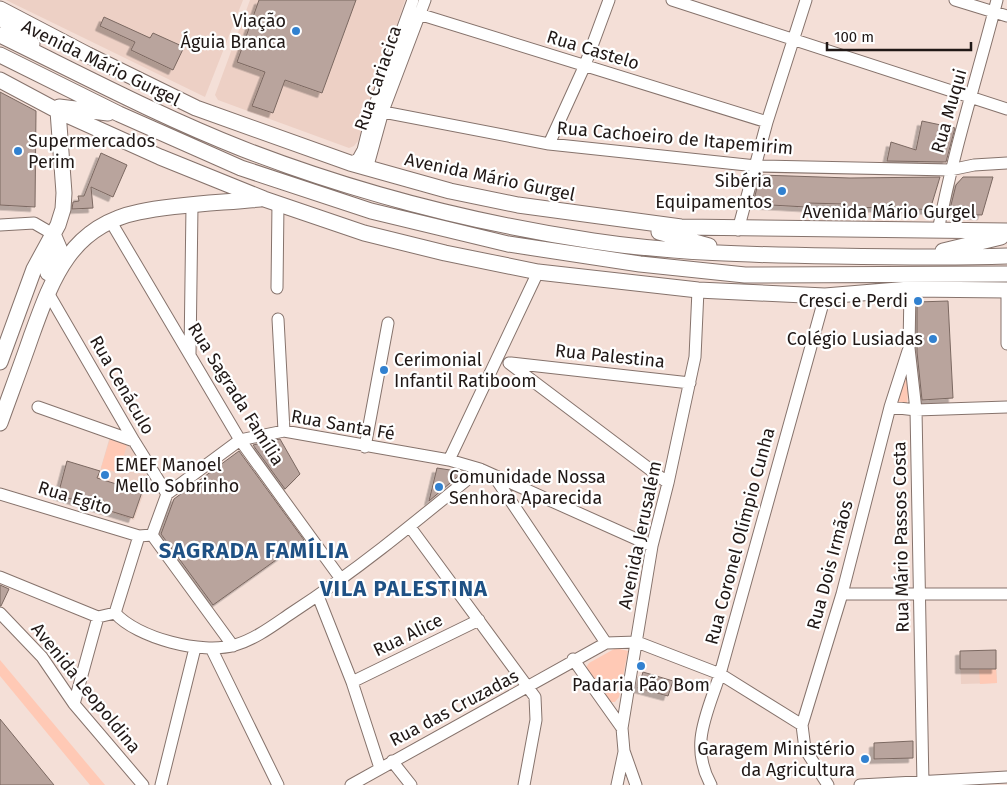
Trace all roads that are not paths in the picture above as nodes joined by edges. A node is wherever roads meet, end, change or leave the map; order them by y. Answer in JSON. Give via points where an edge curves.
{"nodes":[{"id":1,"x":425,"y":0,"type":"edge"},
{"id":2,"x":609,"y":0,"type":"edge"},
{"id":3,"x":672,"y":0,"type":"edge"},
{"id":4,"x":806,"y":0,"type":"edge"},
{"id":5,"x":955,"y":0,"type":"edge"},
{"id":6,"x":997,"y":0,"type":"edge"},
{"id":7,"x":414,"y":8,"type":"edge"},
{"id":8,"x":0,"y":9,"type":"edge"},
{"id":9,"x":994,"y":12,"type":"junction"},
{"id":10,"x":1007,"y":16,"type":"edge"},
{"id":11,"x":0,"y":17,"type":"edge"},
{"id":12,"x":0,"y":35,"type":"edge"},
{"id":13,"x":794,"y":40,"type":"junction"},
{"id":14,"x":0,"y":55,"type":"edge"},
{"id":15,"x":51,"y":60,"type":"junction"},
{"id":16,"x":585,"y":66,"type":"junction"},
{"id":17,"x":0,"y":80,"type":"edge"},
{"id":18,"x":971,"y":99,"type":"junction"},
{"id":19,"x":54,"y":109,"type":"junction"},
{"id":20,"x":1007,"y":109,"type":"edge"},
{"id":21,"x":378,"y":111,"type":"junction"},
{"id":22,"x":118,"y":114,"type":"junction"},
{"id":23,"x":767,"y":122,"type":"junction"},
{"id":24,"x":549,"y":144,"type":"junction"},
{"id":25,"x":350,"y":163,"type":"junction"},
{"id":26,"x":1007,"y":163,"type":"edge"},
{"id":27,"x":756,"y":166,"type":"junction"},
{"id":28,"x":367,"y":168,"type":"junction"},
{"id":29,"x":950,"y":170,"type":"junction"},
{"id":30,"x":360,"y":188,"type":"junction"},
{"id":31,"x":271,"y":201,"type":"junction"},
{"id":32,"x":192,"y":206,"type":"junction"},
{"id":33,"x":352,"y":206,"type":"junction"},
{"id":34,"x":305,"y":212,"type":"junction"},
{"id":35,"x":612,"y":219,"type":"junction"},
{"id":36,"x":111,"y":222,"type":"junction"},
{"id":37,"x":0,"y":226,"type":"edge"},
{"id":38,"x":438,"y":227,"type":"junction"},
{"id":39,"x":738,"y":230,"type":"junction"},
{"id":40,"x":938,"y":231,"type":"junction"},
{"id":41,"x":1007,"y":231,"type":"edge"},
{"id":42,"x":53,"y":234,"type":"junction"},
{"id":43,"x":1007,"y":235,"type":"edge"},
{"id":44,"x":739,"y":255,"type":"junction"},
{"id":45,"x":1007,"y":256,"type":"edge"},
{"id":46,"x":921,"y":257,"type":"junction"},
{"id":47,"x":488,"y":262,"type":"junction"},
{"id":48,"x":538,"y":272,"type":"junction"},
{"id":49,"x":1007,"y":274,"type":"edge"},
{"id":50,"x":745,"y":275,"type":"junction"},
{"id":51,"x":782,"y":275,"type":"junction"},
{"id":52,"x":616,"y":282,"type":"junction"},
{"id":53,"x":278,"y":288,"type":"dead end"},
{"id":54,"x":48,"y":289,"type":"junction"},
{"id":55,"x":910,"y":289,"type":"junction"},
{"id":56,"x":698,"y":290,"type":"junction"},
{"id":57,"x":1007,"y":290,"type":"edge"},
{"id":58,"x":832,"y":295,"type":"junction"},
{"id":59,"x":278,"y":319,"type":"dead end"},
{"id":60,"x":388,"y":322,"type":"dead end"},
{"id":61,"x":1007,"y":344,"type":"edge"},
{"id":62,"x":909,"y":348,"type":"junction"},
{"id":63,"x":190,"y":356,"type":"junction"},
{"id":64,"x":497,"y":360,"type":"junction"},
{"id":65,"x":0,"y":362,"type":"edge"},
{"id":66,"x":509,"y":363,"type":"junction"},
{"id":67,"x":690,"y":383,"type":"junction"},
{"id":68,"x":1007,"y":406,"type":"edge"},
{"id":69,"x":38,"y":407,"type":"dead end"},
{"id":70,"x":890,"y":407,"type":"junction"},
{"id":71,"x":916,"y":410,"type":"junction"},
{"id":72,"x":0,"y":423,"type":"edge"},
{"id":73,"x":284,"y":431,"type":"junction"},
{"id":74,"x":240,"y":440,"type":"junction"},
{"id":75,"x":134,"y":441,"type":"junction"},
{"id":76,"x":365,"y":446,"type":"junction"},
{"id":77,"x":449,"y":460,"type":"junction"},
{"id":78,"x":480,"y":469,"type":"junction"},
{"id":79,"x":494,"y":476,"type":"junction"},
{"id":80,"x":668,"y":484,"type":"junction"},
{"id":81,"x":0,"y":494,"type":"edge"},
{"id":82,"x":167,"y":494,"type":"junction"},
{"id":83,"x":410,"y":527,"type":"junction"},
{"id":84,"x":152,"y":535,"type":"junction"},
{"id":85,"x":139,"y":536,"type":"junction"},
{"id":86,"x":652,"y":546,"type":"junction"},
{"id":87,"x":0,"y":577,"type":"edge"},
{"id":88,"x":341,"y":579,"type":"junction"},
{"id":89,"x":842,"y":594,"type":"junction"},
{"id":90,"x":1007,"y":594,"type":"edge"},
{"id":91,"x":920,"y":595,"type":"junction"},
{"id":92,"x":318,"y":596,"type":"junction"},
{"id":93,"x":115,"y":613,"type":"junction"},
{"id":94,"x":0,"y":614,"type":"edge"},
{"id":95,"x":98,"y":617,"type":"junction"},
{"id":96,"x":479,"y":620,"type":"junction"},
{"id":97,"x":637,"y":642,"type":"junction"},
{"id":98,"x":606,"y":643,"type":"junction"},
{"id":99,"x":233,"y":646,"type":"junction"},
{"id":100,"x":195,"y":648,"type":"junction"},
{"id":101,"x":212,"y":650,"type":"junction"},
{"id":102,"x":573,"y":659,"type":"junction"},
{"id":103,"x":720,"y":674,"type":"junction"},
{"id":104,"x":352,"y":682,"type":"junction"},
{"id":105,"x":529,"y":687,"type":"junction"},
{"id":106,"x":74,"y":704,"type":"junction"},
{"id":107,"x":802,"y":725,"type":"junction"},
{"id":108,"x":622,"y":728,"type":"junction"},
{"id":109,"x":624,"y":752,"type":"junction"},
{"id":110,"x":392,"y":761,"type":"junction"},
{"id":111,"x":380,"y":768,"type":"junction"},
{"id":112,"x":1007,"y":777,"type":"edge"},
{"id":113,"x":923,"y":783,"type":"edge"},
{"id":114,"x":143,"y":785,"type":"edge"},
{"id":115,"x":161,"y":785,"type":"edge"},
{"id":116,"x":278,"y":785,"type":"edge"},
{"id":117,"x":351,"y":785,"type":"edge"},
{"id":118,"x":411,"y":785,"type":"edge"},
{"id":119,"x":524,"y":785,"type":"edge"},
{"id":120,"x":618,"y":785,"type":"edge"},
{"id":121,"x":636,"y":785,"type":"edge"},
{"id":122,"x":711,"y":785,"type":"edge"},
{"id":123,"x":828,"y":785,"type":"edge"},
{"id":124,"x":860,"y":785,"type":"edge"}],
"edges":[{"from":1,"to":7,"type":"street","name":"Rua Cariacica"},
{"from":2,"to":16,"type":"street"},
{"from":3,"to":13,"type":"street"},
{"from":4,"to":13,"type":"street"},
{"from":5,"to":9,"type":"street"},
{"from":6,"to":9,"type":"street","name":"Rua Muqui"},
{"from":7,"to":16,"type":"street","name":"Rua Castelo"},
{"from":7,"to":21,"type":"street","name":"Rua Cariacica"},
{"from":8,"to":25,"type":"main road","name":"Avenida Mário Gurgel","via":[[196,108]]},
{"from":9,"to":10,"type":"street"},
{"from":9,"to":18,"type":"street","name":"Rua Muqui"},
{"from":11,"to":15,"type":"main road"},
{"from":12,"to":15,"type":"main road","name":"Avenida Mário Gurgel"},
{"from":13,"to":18,"type":"street"},
{"from":13,"to":23,"type":"street"},
{"from":14,"to":22,"type":"main road","name":"Avenida Mário Gurgel"},
{"from":15,"to":30,"type":"main road","name":"Avenida Mário Gurgel","via":[[150,109],[243,149]]},
{"from":16,"to":23,"type":"street","name":"Rua Castelo"},
{"from":16,"to":24,"type":"street"},
{"from":17,"to":19,"type":"main road"},
{"from":18,"to":20,"type":"street"},
{"from":18,"to":29,"type":"street","name":"Rua Muqui"},
{"from":19,"to":22,"type":"main road"},
{"from":19,"to":31,"type":"main road","via":[[160,157]]},
{"from":19,"to":42,"type":"main road","via":[[64,200]]},
{"from":21,"to":24,"type":"street","name":"Rua Cachoeiro de Itapemirim"},
{"from":21,"to":25,"type":"street","name":"Rua Cariacica","via":[[363,150],[358,159]]},
{"from":21,"to":28,"type":"street","name":"Rua Cariacica"},
{"from":22,"to":33,"type":"main road","name":"Avenida Mário Gurgel","via":[[241,168]]},
{"from":23,"to":27,"type":"street"},
{"from":24,"to":27,"type":"street","name":"Rua Cachoeiro de Itapemirim"},
{"from":25,"to":28,"type":"main road","name":"Avenida Mário Gurgel"},
{"from":26,"to":29,"type":"street","name":"Rua Cachoeiro de Itapemirim"},
{"from":27,"to":29,"type":"street","name":"Rua Cachoeiro de Itapemirim"},
{"from":27,"to":39,"type":"street"},
{"from":28,"to":30,"type":"main road"},
{"from":28,"to":35,"type":"main road","name":"Avenida Mário Gurgel","via":[[450,191]]},
{"from":29,"to":40,"type":"street","name":"Rua Muqui"},
{"from":30,"to":33,"type":"main road"},
{"from":30,"to":44,"type":"main road","name":"Avenida Mário Gurgel","via":[[485,220],[593,241]]},
{"from":31,"to":32,"type":"main road"},
{"from":31,"to":34,"type":"main road"},
{"from":31,"to":53,"type":"street"},
{"from":32,"to":36,"type":"main road","via":[[140,212]]},
{"from":32,"to":63,"type":"street"},
{"from":33,"to":34,"type":"main road","via":[[342,216]]},
{"from":33,"to":38,"type":"main road","name":"Avenida Mário Gurgel"},
{"from":34,"to":47,"type":"main road","via":[[364,233]]},
{"from":35,"to":39,"type":"main road","name":"Avenida Mário Gurgel"},
{"from":35,"to":44,"type":"main road"},
{"from":36,"to":54,"type":"main road","via":[[75,247]]},
{"from":36,"to":63,"type":"street","name":"Rua Sagrada Família"},
{"from":37,"to":42,"type":"street","via":[[34,223]]},
{"from":38,"to":47,"type":"main road"},
{"from":38,"to":50,"type":"main road","name":"Avenida Mário Gurgel","via":[[517,246]]},
{"from":39,"to":40,"type":"main road","name":"Avenida Mário Gurgel"},
{"from":40,"to":41,"type":"main road","name":"Avenida Mário Gurgel"},
{"from":42,"to":54,"type":"main road","via":[[59,248],[49,269]]},
{"from":42,"to":65,"type":"main road","via":[[34,268]]},
{"from":43,"to":46,"type":"main road"},
{"from":44,"to":46,"type":"main road","name":"Avenida Mário Gurgel"},
{"from":45,"to":46,"type":"main road","name":"Avenida Mário Gurgel"},
{"from":47,"to":48,"type":"main road"},
{"from":48,"to":52,"type":"main road"},
{"from":48,"to":64,"type":"street"},
{"from":49,"to":51,"type":"main road","name":"Avenida Mário Gurgel"},
{"from":50,"to":51,"type":"main road","name":"Avenida Mário Gurgel"},
{"from":50,"to":52,"type":"main road"},
{"from":51,"to":58,"type":"main road"},
{"from":52,"to":56,"type":"main road"},
{"from":54,"to":72,"type":"main road"},
{"from":54,"to":75,"type":"street","name":"Rua Cenáculo"},
{"from":55,"to":57,"type":"main road"},
{"from":55,"to":58,"type":"main road"},
{"from":55,"to":62,"type":"street","name":"Rua Mário Passos Costa"},
{"from":56,"to":58,"type":"main road"},
{"from":56,"to":67,"type":"street","name":"Avenida Jerusalém","via":[[695,357]]},
{"from":57,"to":61,"type":"street"},
{"from":58,"to":103,"type":"street","name":"Rua Coronel Olímpio Cunha"},
{"from":59,"to":73,"type":"street"},
{"from":60,"to":76,"type":"street"},
{"from":62,"to":70,"type":"street","name":"Rua Dois Irmãos"},
{"from":62,"to":71,"type":"street","name":"Rua Mário Passos Costa"},
{"from":63,"to":74,"type":"street","name":"Rua Sagrada Família"},
{"from":64,"to":66,"type":"street","name":"Rua Palestina"},
{"from":64,"to":77,"type":"street"},
{"from":66,"to":67,"type":"street","name":"Rua Palestina"},
{"from":66,"to":80,"type":"street"},
{"from":67,"to":80,"type":"street","name":"Avenida Jerusalém"},
{"from":68,"to":71,"type":"street"},
{"from":69,"to":75,"type":"street"},
{"from":70,"to":71,"type":"street"},
{"from":70,"to":89,"type":"street","name":"Rua Dois Irmãos"},
{"from":71,"to":91,"type":"street","name":"Rua Mário Passos Costa"},
{"from":73,"to":74,"type":"street","name":"Rua Santa Fé"},
{"from":73,"to":76,"type":"street","name":"Rua Santa Fé"},
{"from":74,"to":82,"type":"street","name":"Rua Santa Fé"},
{"from":74,"to":88,"type":"street","name":"Rua Sagrada Família"},
{"from":75,"to":82,"type":"street","name":"Rua Cenáculo"},
{"from":76,"to":77,"type":"street","name":"Rua Santa Fé"},
{"from":77,"to":78,"type":"street","name":"Rua Santa Fé"},
{"from":78,"to":79,"type":"street","name":"Rua Santa Fé"},
{"from":78,"to":83,"type":"street"},
{"from":79,"to":86,"type":"street","name":"Rua Santa Fé"},
{"from":79,"to":98,"type":"street"},
{"from":80,"to":86,"type":"street","name":"Avenida Jerusalém"},
{"from":81,"to":85,"type":"street","name":"Rua Egito"},
{"from":82,"to":84,"type":"street"},
{"from":83,"to":88,"type":"street"},
{"from":83,"to":96,"type":"street"},
{"from":84,"to":85,"type":"street"},
{"from":84,"to":99,"type":"street"},
{"from":85,"to":93,"type":"street"},
{"from":86,"to":97,"type":"street","name":"Avenida Jerusalém"},
{"from":87,"to":95,"type":"street"},
{"from":88,"to":92,"type":"street"},
{"from":89,"to":91,"type":"street"},
{"from":89,"to":107,"type":"street","name":"Rua Dois Irmãos"},
{"from":90,"to":91,"type":"street"},
{"from":91,"to":113,"type":"street","name":"Rua Mário Passos Costa"},
{"from":92,"to":99,"type":"street","via":[[250,640]]},
{"from":92,"to":104,"type":"street"},
{"from":93,"to":95,"type":"street"},
{"from":93,"to":100,"type":"street","via":[[134,627]]},
{"from":94,"to":106,"type":"street","name":"Avenida Leopoldina","via":[[42,657]]},
{"from":95,"to":106,"type":"street"},
{"from":96,"to":104,"type":"street","name":"Rua Alice"},
{"from":96,"to":105,"type":"street"},
{"from":97,"to":98,"type":"street","name":"Rua das Cruzadas"},
{"from":97,"to":103,"type":"street"},
{"from":97,"to":108,"type":"street","name":"Avenida Jerusalém"},
{"from":98,"to":102,"type":"street","name":"Rua das Cruzadas"},
{"from":99,"to":101,"type":"street"},
{"from":100,"to":101,"type":"street"},
{"from":100,"to":115,"type":"street"},
{"from":101,"to":116,"type":"street"},
{"from":102,"to":105,"type":"street","name":"Rua das Cruzadas"},
{"from":102,"to":108,"type":"street"},
{"from":103,"to":107,"type":"street"},
{"from":103,"to":122,"type":"street","name":"Rua Coronel Olímpio Cunha","via":[[702,730],[699,753]]},
{"from":104,"to":111,"type":"street"},
{"from":105,"to":110,"type":"street","name":"Rua das Cruzadas"},
{"from":105,"to":119,"type":"street","via":[[535,698],[536,720]]},
{"from":106,"to":114,"type":"street","name":"Avenida Leopoldina"},
{"from":107,"to":123,"type":"street","name":"Rua Dois Irmãos","via":[[805,749]]},
{"from":108,"to":109,"type":"street","name":"Avenida Jerusalém"},
{"from":109,"to":120,"type":"street"},
{"from":109,"to":121,"type":"street","name":"Avenida Jerusalém"},
{"from":110,"to":111,"type":"street","name":"Rua das Cruzadas"},
{"from":110,"to":118,"type":"street"},
{"from":111,"to":117,"type":"street","name":"Rua das Cruzadas"},
{"from":112,"to":113,"type":"street"},
{"from":113,"to":124,"type":"street"}]}
